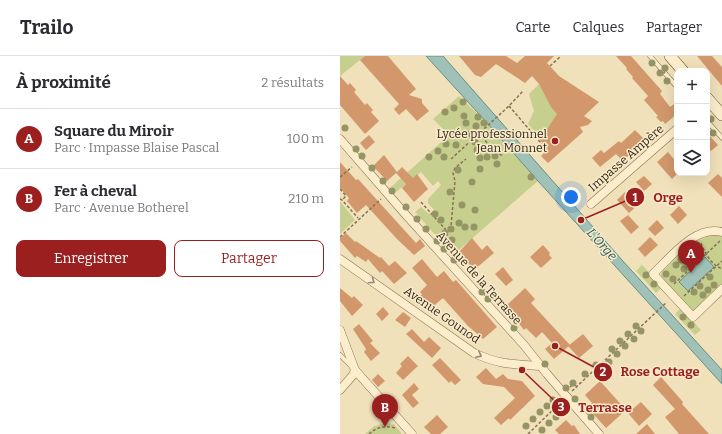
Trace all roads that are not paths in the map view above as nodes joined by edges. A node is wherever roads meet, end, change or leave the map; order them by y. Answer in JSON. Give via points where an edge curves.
{"nodes":[{"id":1,"x":650,"y":56,"type":"edge"},
{"id":2,"x":670,"y":56,"type":"edge"},
{"id":3,"x":680,"y":68,"type":"edge"},
{"id":4,"x":674,"y":84,"type":"edge"},
{"id":5,"x":710,"y":103,"type":"edge"},
{"id":6,"x":722,"y":115,"type":"edge"},
{"id":7,"x":710,"y":124,"type":"edge"},
{"id":8,"x":674,"y":132,"type":"edge"},
{"id":9,"x":722,"y":138,"type":"edge"},
{"id":10,"x":340,"y":139,"type":"edge"},
{"id":11,"x":591,"y":204,"type":"dead end"},
{"id":12,"x":722,"y":232,"type":"edge"},
{"id":13,"x":340,"y":259,"type":"edge"},
{"id":14,"x":722,"y":290,"type":"edge"},
{"id":15,"x":340,"y":330,"type":"edge"},
{"id":16,"x":340,"y":355,"type":"edge"},
{"id":17,"x":540,"y":366,"type":"junction"},
{"id":18,"x":355,"y":370,"type":"junction"},
{"id":19,"x":340,"y":390,"type":"edge"},
{"id":20,"x":412,"y":434,"type":"edge"},
{"id":21,"x":599,"y":434,"type":"edge"}],
"edges":[{"from":1,"to":4,"type":"lane","one_way":true},
{"from":2,"to":3,"type":"street"},
{"from":5,"to":6,"type":"street"},
{"from":7,"to":9,"type":"lane"},
{"from":8,"to":11,"type":"street","name":"Impasse Ampère"},
{"from":10,"to":17,"type":"street","name":"Avenue de la Terrasse"},
{"from":12,"to":14,"type":"street","via":[[712,230],[693,237],[653,274],[693,317]]},
{"from":13,"to":17,"type":"street","name":"Avenue Gounod","one_way":true,"via":[[474,353],[497,362]]},
{"from":15,"to":18,"type":"street"},
{"from":16,"to":18,"type":"lane"},
{"from":17,"to":21,"type":"street","name":"Avenue de la Terrasse"},
{"from":18,"to":19,"type":"street"},
{"from":18,"to":20,"type":"street"}]}
